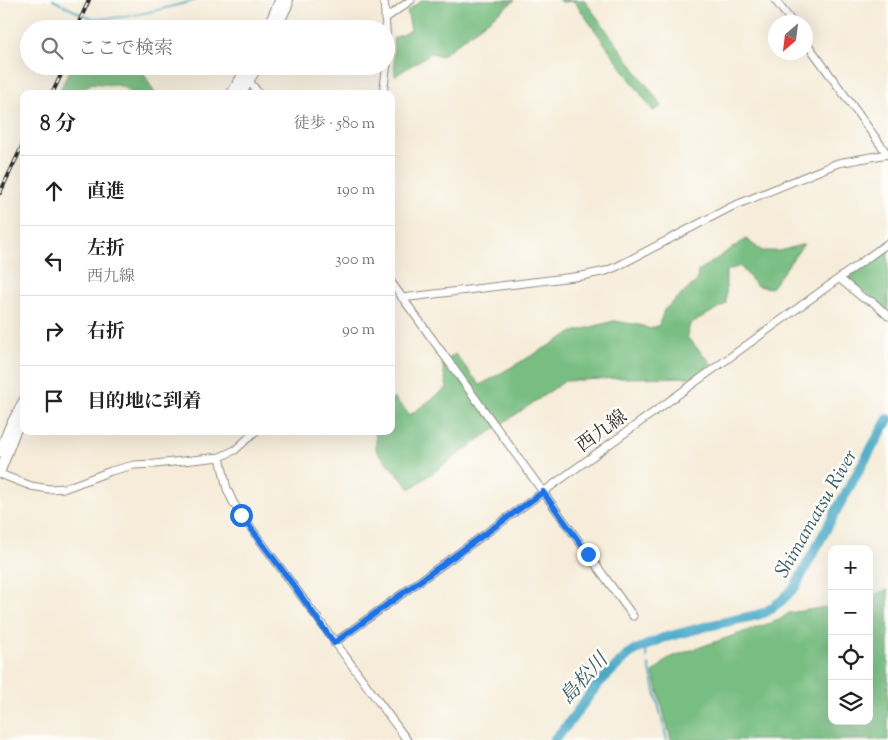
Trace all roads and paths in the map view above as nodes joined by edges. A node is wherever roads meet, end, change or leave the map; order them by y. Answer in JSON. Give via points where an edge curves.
{"nodes":[{"id":1,"x":280,"y":0,"type":"edge"},
{"id":2,"x":288,"y":0,"type":"edge"},
{"id":3,"x":384,"y":0,"type":"edge"},
{"id":4,"x":411,"y":0,"type":"edge"},
{"id":5,"x":775,"y":0,"type":"edge"},
{"id":6,"x":787,"y":15,"type":"edge"},
{"id":7,"x":386,"y":18,"type":"joint"},
{"id":8,"x":271,"y":20,"type":"edge"},
{"id":9,"x":280,"y":20,"type":"edge"},
{"id":10,"x":813,"y":52,"type":"edge"},
{"id":11,"x":246,"y":75,"type":"edge"},
{"id":12,"x":247,"y":75,"type":"edge"},
{"id":13,"x":248,"y":75,"type":"edge"},
{"id":14,"x":385,"y":75,"type":"edge"},
{"id":15,"x":234,"y":90,"type":"edge"},
{"id":16,"x":242,"y":90,"type":"edge"},
{"id":17,"x":257,"y":90,"type":"edge"},
{"id":18,"x":384,"y":90,"type":"edge"},
{"id":19,"x":888,"y":154,"type":"edge"},
{"id":20,"x":888,"y":243,"type":"edge"},
{"id":21,"x":840,"y":279,"type":"junction"},
{"id":22,"x":395,"y":288,"type":"edge"},
{"id":23,"x":402,"y":298,"type":"junction"},
{"id":24,"x":888,"y":316,"type":"edge"},
{"id":25,"x":20,"y":407,"type":"edge"},
{"id":26,"x":20,"y":424,"type":"edge"},
{"id":27,"x":252,"y":435,"type":"edge"},
{"id":28,"x":0,"y":452,"type":"edge"},
{"id":29,"x":220,"y":457,"type":"junction"},
{"id":30,"x":0,"y":473,"type":"edge"},
{"id":31,"x":543,"y":492,"type":"junction"},
{"id":32,"x":633,"y":616,"type":"dead end"},
{"id":33,"x":334,"y":643,"type":"junction"},
{"id":34,"x":406,"y":740,"type":"edge"}],
"edges":[{"from":1,"to":8,"type":"main road"},
{"from":2,"to":9,"type":"main road"},
{"from":3,"to":7,"type":"street"},
{"from":4,"to":7,"type":"street"},
{"from":5,"to":6,"type":"street"},
{"from":10,"to":19,"type":"street"},
{"from":11,"to":15,"type":"main road"},
{"from":12,"to":16,"type":"main road"},
{"from":13,"to":17,"type":"street"},
{"from":14,"to":18,"type":"street"},
{"from":19,"to":23,"type":"street","via":[[838,163],[731,207],[606,271]]},
{"from":20,"to":21,"type":"street","name":"西九線"},
{"from":21,"to":24,"type":"street"},
{"from":21,"to":31,"type":"street","name":"西九線"},
{"from":22,"to":23,"type":"street"},
{"from":23,"to":31,"type":"street"},
{"from":25,"to":28,"type":"main road"},
{"from":26,"to":30,"type":"main road"},
{"from":27,"to":29,"type":"street","via":[[235,450]]},
{"from":29,"to":30,"type":"street","via":[[134,465],[66,488],[32,486]]},
{"from":29,"to":33,"type":"street","via":[[233,502]]},
{"from":31,"to":32,"type":"street"},
{"from":31,"to":33,"type":"street","name":"西九線"},
{"from":33,"to":34,"type":"street"}]}
